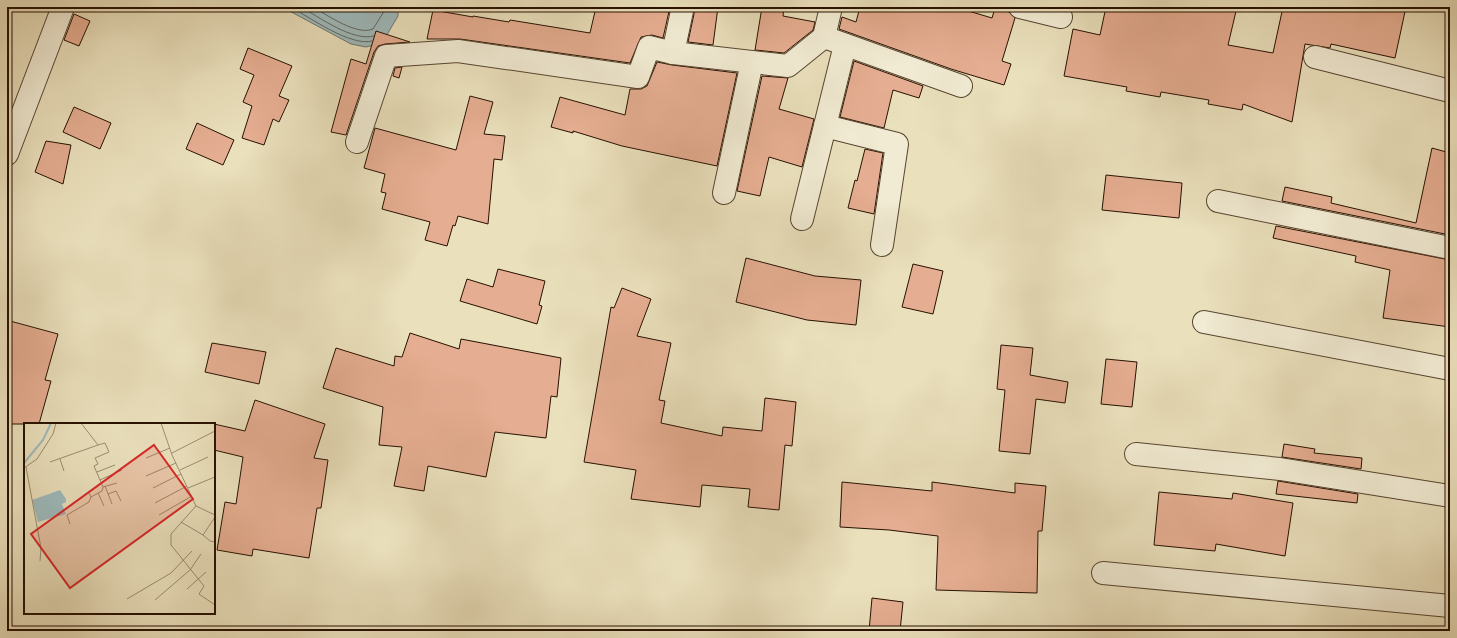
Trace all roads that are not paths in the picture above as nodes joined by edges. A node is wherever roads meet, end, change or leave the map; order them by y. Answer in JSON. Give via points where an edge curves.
{"nodes":[{"id":1,"x":63,"y":7,"type":"edge"},
{"id":2,"x":831,"y":7,"type":"edge"},
{"id":3,"x":1020,"y":7,"type":"edge"},
{"id":4,"x":682,"y":11,"type":"dead end"},
{"id":5,"x":1061,"y":17,"type":"dead end"},
{"id":6,"x":824,"y":37,"type":"junction"},
{"id":7,"x":845,"y":45,"type":"junction"},
{"id":8,"x":674,"y":54,"type":"junction"},
{"id":9,"x":1315,"y":57,"type":"dead end"},
{"id":10,"x":752,"y":62,"type":"junction"},
{"id":11,"x":961,"y":86,"type":"dead end"},
{"id":12,"x":1450,"y":91,"type":"edge"},
{"id":13,"x":825,"y":126,"type":"junction"},
{"id":14,"x":357,"y":142,"type":"dead end"},
{"id":15,"x":7,"y":154,"type":"edge"},
{"id":16,"x":724,"y":193,"type":"dead end"},
{"id":17,"x":1218,"y":201,"type":"dead end"},
{"id":18,"x":802,"y":219,"type":"dead end"},
{"id":19,"x":882,"y":246,"type":"dead end"},
{"id":20,"x":1450,"y":248,"type":"edge"},
{"id":21,"x":1204,"y":322,"type":"dead end"},
{"id":22,"x":1450,"y":369,"type":"edge"},
{"id":23,"x":1136,"y":454,"type":"dead end"},
{"id":24,"x":1450,"y":496,"type":"edge"},
{"id":25,"x":1103,"y":573,"type":"dead end"},
{"id":26,"x":1450,"y":606,"type":"edge"}],
"edges":[{"from":1,"to":15,"type":"street"},
{"from":2,"to":6,"type":"street"},
{"from":3,"to":5,"type":"street"},
{"from":4,"to":8,"type":"street"},
{"from":6,"to":7,"type":"street"},
{"from":6,"to":10,"type":"street","via":[[788,66]]},
{"from":7,"to":11,"type":"street"},
{"from":7,"to":13,"type":"street"},
{"from":8,"to":10,"type":"street"},
{"from":8,"to":14,"type":"street","via":[[649,47],[638,77],[458,51],[386,56]]},
{"from":9,"to":12,"type":"street"},
{"from":10,"to":16,"type":"street"},
{"from":13,"to":18,"type":"street"},
{"from":13,"to":19,"type":"street","via":[[897,144]]},
{"from":17,"to":20,"type":"street"},
{"from":21,"to":22,"type":"street"},
{"from":23,"to":24,"type":"street","via":[[1280,469]]},
{"from":25,"to":26,"type":"street"}]}
